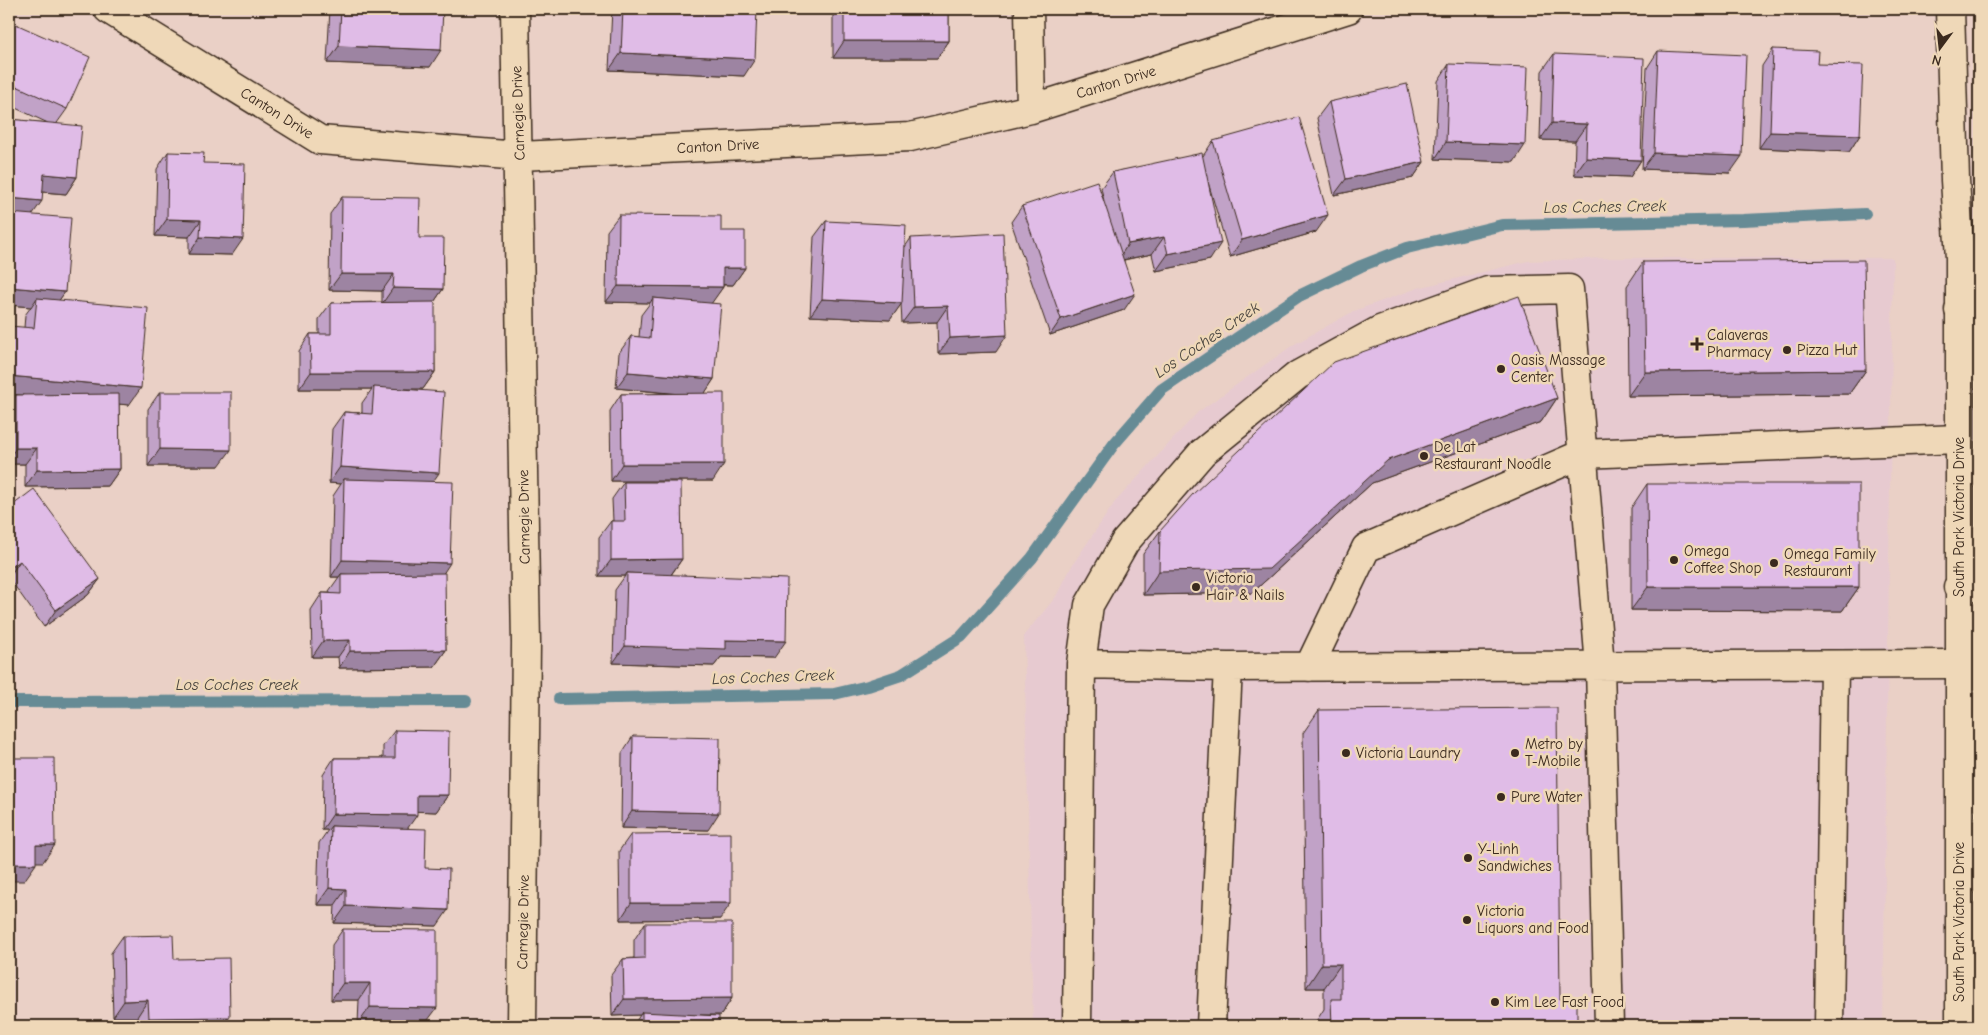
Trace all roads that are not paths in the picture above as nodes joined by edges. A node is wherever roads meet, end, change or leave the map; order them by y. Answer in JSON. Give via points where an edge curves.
{"nodes":[{"id":1,"x":108,"y":9,"type":"edge"},
{"id":2,"x":515,"y":9,"type":"edge"},
{"id":3,"x":1029,"y":9,"type":"edge"},
{"id":4,"x":1348,"y":9,"type":"edge"},
{"id":5,"x":1950,"y":9,"type":"edge"},
{"id":6,"x":1031,"y":109,"type":"junction"},
{"id":7,"x":520,"y":156,"type":"junction"},
{"id":8,"x":1969,"y":310,"type":"edge"},
{"id":9,"x":1958,"y":439,"type":"junction"},
{"id":10,"x":1582,"y":454,"type":"junction"},
{"id":11,"x":1969,"y":587,"type":"edge"},
{"id":12,"x":1081,"y":664,"type":"junction"},
{"id":13,"x":1959,"y":664,"type":"junction"},
{"id":14,"x":1834,"y":665,"type":"junction"},
{"id":15,"x":1600,"y":666,"type":"junction"},
{"id":16,"x":1228,"y":667,"type":"junction"},
{"id":17,"x":1308,"y":667,"type":"junction"},
{"id":18,"x":522,"y":1026,"type":"edge"},
{"id":19,"x":1078,"y":1026,"type":"edge"},
{"id":20,"x":1211,"y":1026,"type":"edge"},
{"id":21,"x":1609,"y":1026,"type":"edge"},
{"id":22,"x":1829,"y":1026,"type":"edge"},
{"id":23,"x":1960,"y":1026,"type":"edge"}],
"edges":[{"from":1,"to":7,"type":"street","name":"Canton Drive","via":[[320,140]]},
{"from":2,"to":7,"type":"street","name":"Carnegie Drive"},
{"from":3,"to":6,"type":"street"},
{"from":4,"to":6,"type":"street","name":"Canton Drive"},
{"from":5,"to":8,"type":"street","name":"South Park Victoria Drive","via":[[1955,180],[1960,258]]},
{"from":6,"to":7,"type":"street","name":"Canton Drive","via":[[910,137]]},
{"from":7,"to":18,"type":"street","name":"Carnegie Drive","via":[[526,643]]},
{"from":8,"to":9,"type":"street","name":"South Park Victoria Drive"},
{"from":9,"to":10,"type":"street"},
{"from":9,"to":11,"type":"street","name":"South Park Victoria Drive"},
{"from":10,"to":12,"type":"street","via":[[1569,289],[1488,291],[1380,330],[1298,375],[1202,453],[1125,542],[1089,605]]},
{"from":10,"to":15,"type":"street"},
{"from":10,"to":17,"type":"street","via":[[1366,548]]},
{"from":11,"to":13,"type":"street","name":"South Park Victoria Drive"},
{"from":12,"to":16,"type":"street"},
{"from":12,"to":19,"type":"street"},
{"from":13,"to":14,"type":"street"},
{"from":13,"to":23,"type":"street","name":"South Park Victoria Drive"},
{"from":14,"to":15,"type":"street"},
{"from":14,"to":22,"type":"street"},
{"from":15,"to":17,"type":"street"},
{"from":15,"to":21,"type":"street"},
{"from":16,"to":17,"type":"street"},
{"from":16,"to":20,"type":"street"}]}
